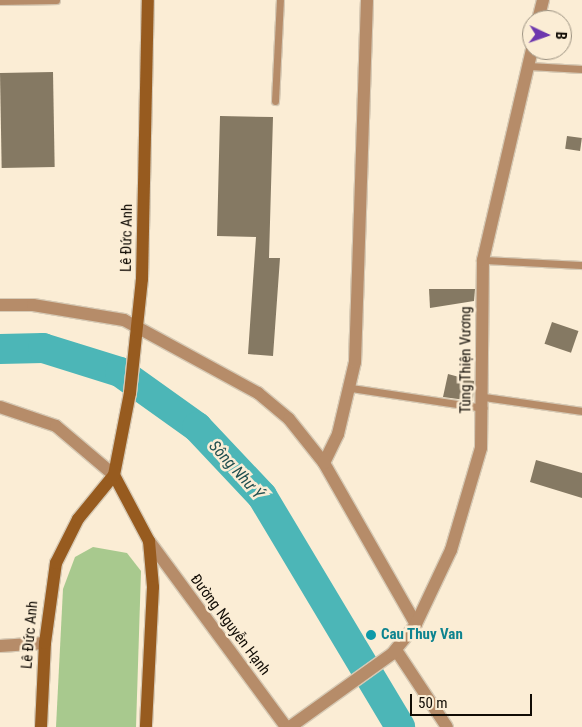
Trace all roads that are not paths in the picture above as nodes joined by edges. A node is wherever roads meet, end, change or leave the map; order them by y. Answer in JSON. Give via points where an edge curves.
{"nodes":[{"id":1,"x":56,"y":0,"type":"edge"},
{"id":2,"x":148,"y":0,"type":"edge"},
{"id":3,"x":280,"y":0,"type":"edge"},
{"id":4,"x":367,"y":0,"type":"edge"},
{"id":5,"x":0,"y":1,"type":"edge"},
{"id":6,"x":530,"y":60,"type":"edge"},
{"id":7,"x":529,"y":66,"type":"junction"},
{"id":8,"x":582,"y":70,"type":"edge"},
{"id":9,"x":275,"y":101,"type":"dead end"},
{"id":10,"x":483,"y":260,"type":"junction"},
{"id":11,"x":582,"y":265,"type":"edge"},
{"id":12,"x":0,"y":305,"type":"edge"},
{"id":13,"x":139,"y":326,"type":"junction"},
{"id":14,"x":351,"y":388,"type":"junction"},
{"id":15,"x":484,"y":402,"type":"junction"},
{"id":16,"x":0,"y":407,"type":"edge"},
{"id":17,"x":582,"y":411,"type":"edge"},
{"id":18,"x":324,"y":463,"type":"junction"},
{"id":19,"x":114,"y":475,"type":"junction"},
{"id":20,"x":149,"y":542,"type":"junction"},
{"id":21,"x":416,"y":624,"type":"junction"},
{"id":22,"x":45,"y":643,"type":"junction"},
{"id":23,"x":0,"y":646,"type":"edge"},
{"id":24,"x":394,"y":652,"type":"junction"},
{"id":25,"x":41,"y":727,"type":"edge"},
{"id":26,"x":146,"y":727,"type":"edge"},
{"id":27,"x":288,"y":727,"type":"edge"},
{"id":28,"x":447,"y":727,"type":"edge"}],
"edges":[{"from":1,"to":5,"type":"lane"},
{"from":2,"to":13,"type":"street","name":"Lê Đức Anh"},
{"from":3,"to":9,"type":"lane"},
{"from":4,"to":14,"type":"street"},
{"from":6,"to":7,"type":"street","name":"Tùng Thiện Vương"},
{"from":7,"to":8,"type":"lane"},
{"from":7,"to":10,"type":"street","name":"Tùng Thiện Vương"},
{"from":10,"to":11,"type":"lane"},
{"from":10,"to":15,"type":"street","name":"Tùng Thiện Vương"},
{"from":12,"to":13,"type":"street","via":[[78,311]]},
{"from":13,"to":18,"type":"street","via":[[258,394],[289,419]]},
{"from":13,"to":19,"type":"street","name":"Lê Đức Anh","via":[[123,438]]},
{"from":14,"to":15,"type":"lane"},
{"from":14,"to":18,"type":"street"},
{"from":15,"to":17,"type":"lane"},
{"from":15,"to":21,"type":"street","name":"Tùng Thiện Vương","via":[[481,448],[451,550]]},
{"from":16,"to":19,"type":"street","via":[[56,426]]},
{"from":18,"to":21,"type":"street"},
{"from":19,"to":20,"type":"street"},
{"from":19,"to":22,"type":"street","name":"Lê Đức Anh","via":[[64,543],[50,596]]},
{"from":20,"to":26,"type":"street","via":[[153,587]]},
{"from":20,"to":27,"type":"street","name":"Đường Nguyễn Hạnh"},
{"from":21,"to":24,"type":"street","name":"Tùng Thiện Vương"},
{"from":22,"to":23,"type":"street"},
{"from":22,"to":25,"type":"street","name":"Lê Đức Anh"},
{"from":24,"to":27,"type":"street","name":"Tùng Thiện Vương"},
{"from":24,"to":28,"type":"street"}]}
